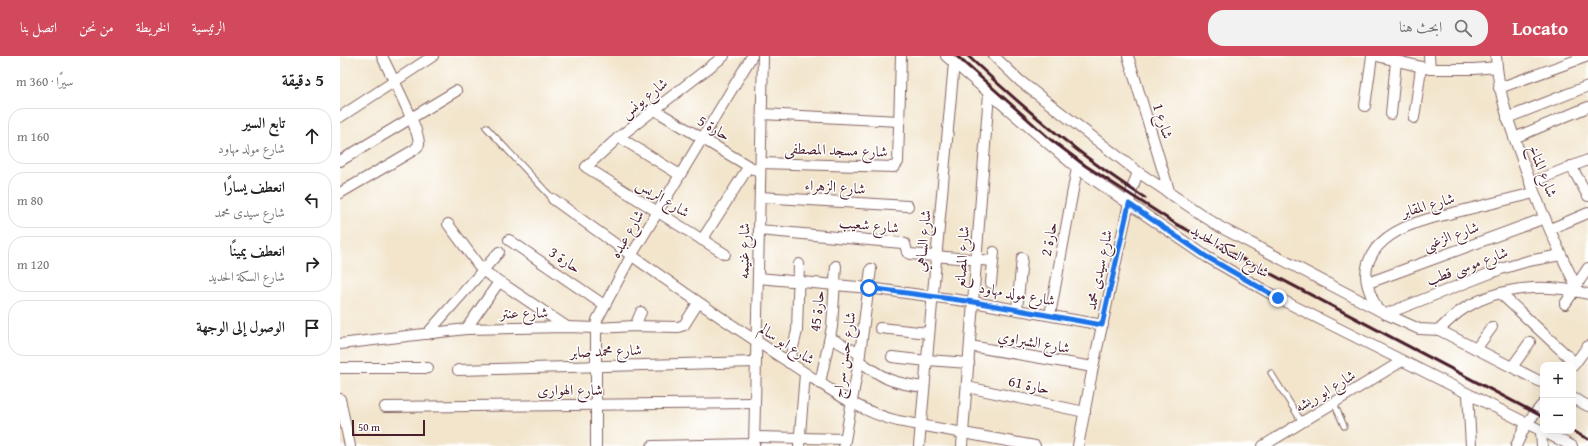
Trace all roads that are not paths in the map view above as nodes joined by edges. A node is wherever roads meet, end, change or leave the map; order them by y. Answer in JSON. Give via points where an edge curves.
{"nodes":[{"id":1,"x":382,"y":56,"type":"edge"},
{"id":2,"x":433,"y":56,"type":"edge"},
{"id":3,"x":724,"y":56,"type":"edge"},
{"id":4,"x":752,"y":56,"type":"edge"},
{"id":5,"x":763,"y":56,"type":"edge"},
{"id":6,"x":900,"y":56,"type":"edge"},
{"id":7,"x":946,"y":56,"type":"edge"},
{"id":8,"x":994,"y":56,"type":"edge"},
{"id":9,"x":1128,"y":56,"type":"edge"},
{"id":10,"x":1372,"y":56,"type":"edge"},
{"id":11,"x":1377,"y":56,"type":"edge"},
{"id":12,"x":1429,"y":56,"type":"edge"},
{"id":13,"x":1588,"y":56,"type":"edge"},
{"id":14,"x":1498,"y":59,"type":"edge"},
{"id":15,"x":1396,"y":61,"type":"junction"},
{"id":16,"x":954,"y":63,"type":"junction"},
{"id":17,"x":1425,"y":68,"type":"junction"},
{"id":18,"x":394,"y":82,"type":"junction"},
{"id":19,"x":1588,"y":86,"type":"edge"},
{"id":20,"x":1499,"y":88,"type":"junction"},
{"id":21,"x":456,"y":91,"type":"dead end"},
{"id":22,"x":989,"y":93,"type":"junction"},
{"id":23,"x":1365,"y":106,"type":"dead end"},
{"id":24,"x":1588,"y":107,"type":"edge"},
{"id":25,"x":653,"y":109,"type":"junction"},
{"id":26,"x":762,"y":114,"type":"junction"},
{"id":27,"x":1391,"y":114,"type":"dead end"},
{"id":28,"x":340,"y":116,"type":"edge"},
{"id":29,"x":1414,"y":118,"type":"dead end"},
{"id":30,"x":1507,"y":118,"type":"junction"},
{"id":31,"x":411,"y":119,"type":"junction"},
{"id":32,"x":899,"y":121,"type":"junction"},
{"id":33,"x":486,"y":127,"type":"dead end"},
{"id":34,"x":619,"y":136,"type":"junction"},
{"id":35,"x":1514,"y":138,"type":"junction"},
{"id":36,"x":702,"y":139,"type":"junction"},
{"id":37,"x":1588,"y":160,"type":"edge"},
{"id":38,"x":340,"y":161,"type":"edge"},
{"id":39,"x":749,"y":166,"type":"junction"},
{"id":40,"x":1572,"y":166,"type":"junction"},
{"id":41,"x":586,"y":167,"type":"joint"},
{"id":42,"x":760,"y":168,"type":"junction"},
{"id":43,"x":1077,"y":168,"type":"junction"},
{"id":44,"x":1138,"y":172,"type":"junction"},
{"id":45,"x":680,"y":175,"type":"junction"},
{"id":46,"x":1530,"y":183,"type":"junction"},
{"id":47,"x":340,"y":193,"type":"edge"},
{"id":48,"x":1534,"y":193,"type":"junction"},
{"id":49,"x":1170,"y":194,"type":"junction"},
{"id":50,"x":1588,"y":196,"type":"edge"},
{"id":51,"x":760,"y":197,"type":"junction"},
{"id":52,"x":553,"y":199,"type":"joint"},
{"id":53,"x":1129,"y":204,"type":"junction"},
{"id":54,"x":908,"y":206,"type":"dead end"},
{"id":55,"x":658,"y":212,"type":"junction"},
{"id":56,"x":1588,"y":213,"type":"edge"},
{"id":57,"x":1545,"y":218,"type":"junction"},
{"id":58,"x":448,"y":224,"type":"dead end"},
{"id":59,"x":759,"y":230,"type":"junction"},
{"id":60,"x":1550,"y":230,"type":"junction"},
{"id":61,"x":509,"y":240,"type":"dead end"},
{"id":62,"x":702,"y":240,"type":"junction"},
{"id":63,"x":499,"y":252,"type":"dead end"},
{"id":64,"x":724,"y":254,"type":"dead end"},
{"id":65,"x":1561,"y":255,"type":"junction"},
{"id":66,"x":631,"y":256,"type":"junction"},
{"id":67,"x":936,"y":256,"type":"junction"},
{"id":68,"x":1022,"y":258,"type":"dead end"},
{"id":69,"x":977,"y":260,"type":"junction"},
{"id":70,"x":800,"y":264,"type":"dead end"},
{"id":71,"x":836,"y":266,"type":"dead end"},
{"id":72,"x":871,"y":268,"type":"dead end"},
{"id":73,"x":1588,"y":268,"type":"edge"},
{"id":74,"x":482,"y":270,"type":"junction"},
{"id":75,"x":758,"y":278,"type":"junction"},
{"id":76,"x":500,"y":282,"type":"junction"},
{"id":77,"x":799,"y":282,"type":"junction"},
{"id":78,"x":991,"y":283,"type":"dead end"},
{"id":79,"x":1368,"y":283,"type":"junction"},
{"id":80,"x":835,"y":285,"type":"junction"},
{"id":81,"x":869,"y":288,"type":"junction"},
{"id":82,"x":1579,"y":290,"type":"edge"},
{"id":83,"x":1500,"y":293,"type":"junction"},
{"id":84,"x":932,"y":296,"type":"junction"},
{"id":85,"x":974,"y":302,"type":"junction"},
{"id":86,"x":698,"y":303,"type":"junction"},
{"id":87,"x":1565,"y":304,"type":"dead end"},
{"id":88,"x":604,"y":305,"type":"junction"},
{"id":89,"x":1017,"y":310,"type":"junction"},
{"id":90,"x":1381,"y":311,"type":"junction"},
{"id":91,"x":641,"y":312,"type":"dead end"},
{"id":92,"x":1050,"y":315,"type":"junction"},
{"id":93,"x":1102,"y":325,"type":"junction"},
{"id":94,"x":635,"y":326,"type":"junction"},
{"id":95,"x":567,"y":327,"type":"junction"},
{"id":96,"x":1492,"y":327,"type":"dead end"},
{"id":97,"x":596,"y":328,"type":"junction"},
{"id":98,"x":880,"y":328,"type":"dead end"},
{"id":99,"x":466,"y":329,"type":"junction"},
{"id":100,"x":1439,"y":330,"type":"junction"},
{"id":101,"x":929,"y":333,"type":"junction"},
{"id":102,"x":428,"y":334,"type":"junction"},
{"id":103,"x":830,"y":338,"type":"junction"},
{"id":104,"x":1530,"y":342,"type":"dead end"},
{"id":105,"x":757,"y":343,"type":"junction"},
{"id":106,"x":340,"y":344,"type":"edge"},
{"id":107,"x":970,"y":346,"type":"junction"},
{"id":108,"x":1588,"y":347,"type":"edge"},
{"id":109,"x":1476,"y":349,"type":"junction"},
{"id":110,"x":892,"y":357,"type":"dead end"},
{"id":111,"x":860,"y":358,"type":"junction"},
{"id":112,"x":927,"y":360,"type":"junction"},
{"id":113,"x":1402,"y":361,"type":"junction"},
{"id":114,"x":756,"y":362,"type":"junction"},
{"id":115,"x":969,"y":362,"type":"junction"},
{"id":116,"x":1571,"y":362,"type":"edge"},
{"id":117,"x":1576,"y":362,"type":"edge"},
{"id":118,"x":789,"y":363,"type":"junction"},
{"id":119,"x":596,"y":366,"type":"junction"},
{"id":120,"x":1512,"y":367,"type":"junction"},
{"id":121,"x":340,"y":368,"type":"edge"},
{"id":122,"x":428,"y":368,"type":"dead end"},
{"id":123,"x":1093,"y":368,"type":"junction"},
{"id":124,"x":458,"y":370,"type":"dead end"},
{"id":125,"x":1271,"y":373,"type":"dead end"},
{"id":126,"x":805,"y":374,"type":"junction"},
{"id":127,"x":1540,"y":382,"type":"edge"},
{"id":128,"x":820,"y":383,"type":"junction"},
{"id":129,"x":924,"y":387,"type":"junction"},
{"id":130,"x":967,"y":388,"type":"junction"},
{"id":131,"x":1468,"y":394,"type":"junction"},
{"id":132,"x":340,"y":399,"type":"edge"},
{"id":133,"x":1576,"y":400,"type":"edge"},
{"id":134,"x":852,"y":402,"type":"junction"},
{"id":135,"x":755,"y":403,"type":"junction"},
{"id":136,"x":1334,"y":403,"type":"junction"},
{"id":137,"x":596,"y":405,"type":"junction"},
{"id":138,"x":1588,"y":406,"type":"edge"},
{"id":139,"x":385,"y":407,"type":"dead end"},
{"id":140,"x":1540,"y":408,"type":"edge"},
{"id":141,"x":1085,"y":412,"type":"junction"},
{"id":142,"x":1302,"y":422,"type":"junction"},
{"id":143,"x":1526,"y":424,"type":"junction"},
{"id":144,"x":921,"y":425,"type":"junction"},
{"id":145,"x":1344,"y":426,"type":"dead end"},
{"id":146,"x":1540,"y":431,"type":"edge"},
{"id":147,"x":963,"y":433,"type":"junction"},
{"id":148,"x":1541,"y":434,"type":"edge"},
{"id":149,"x":1547,"y":434,"type":"edge"},
{"id":150,"x":754,"y":442,"type":"edge"},
{"id":151,"x":799,"y":442,"type":"edge"},
{"id":152,"x":844,"y":443,"type":"edge"},
{"id":153,"x":350,"y":446,"type":"edge"},
{"id":154,"x":596,"y":446,"type":"edge"},
{"id":155,"x":652,"y":446,"type":"edge"},
{"id":156,"x":919,"y":446,"type":"edge"},
{"id":157,"x":962,"y":446,"type":"edge"},
{"id":158,"x":1035,"y":446,"type":"edge"},
{"id":159,"x":1078,"y":446,"type":"edge"},
{"id":160,"x":1263,"y":446,"type":"edge"},
{"id":161,"x":1471,"y":446,"type":"edge"},
{"id":162,"x":1516,"y":446,"type":"edge"},
{"id":163,"x":1542,"y":446,"type":"edge"},
{"id":164,"x":1572,"y":446,"type":"edge"}],
"edges":[{"from":1,"to":18,"type":"street"},
{"from":2,"to":18,"type":"street"},
{"from":3,"to":25,"type":"street","name":"شارع يونس"},
{"from":4,"to":36,"type":"street","name":"شارع عبده"},
{"from":5,"to":26,"type":"street","name":"شارع غنيمه"},
{"from":6,"to":32,"type":"street","name":"شارع مسجد المصطفى"},
{"from":7,"to":16,"type":"street","name":"شارع السكة الحديد"},
{"from":8,"to":44,"type":"street","name":"شارع السكة الحديد","via":[[1020,82]]},
{"from":9,"to":49,"type":"street","name":"شارع 1"},
{"from":10,"to":23,"type":"street"},
{"from":11,"to":15,"type":"street"},
{"from":12,"to":17,"type":"street"},
{"from":13,"to":20,"type":"street"},
{"from":14,"to":17,"type":"street","via":[[1474,69]]},
{"from":14,"to":20,"type":"street","name":"شارع المناخ"},
{"from":15,"to":17,"type":"street"},
{"from":15,"to":27,"type":"street"},
{"from":16,"to":22,"type":"street","name":"شارع السكة الحديد"},
{"from":16,"to":67,"type":"street","name":"شارع الساهي"},
{"from":17,"to":29,"type":"street"},
{"from":18,"to":28,"type":"street"},
{"from":18,"to":31,"type":"street"},
{"from":19,"to":30,"type":"street"},
{"from":20,"to":30,"type":"street","name":"شارع المناخ"},
{"from":21,"to":31,"type":"street"},
{"from":22,"to":43,"type":"street","name":"شارع السكة الحديد"},
{"from":22,"to":69,"type":"street","name":"شارع المصانع"},
{"from":24,"to":35,"type":"street"},
{"from":25,"to":34,"type":"street","name":"شارع يونس"},
{"from":25,"to":36,"type":"street","name":"حارة 5"},
{"from":26,"to":32,"type":"street"},
{"from":26,"to":42,"type":"street","name":"شارع غنيمه"},
{"from":30,"to":35,"type":"street","name":"شارع المناخ"},
{"from":31,"to":38,"type":"street"},
{"from":31,"to":47,"type":"street","via":[[420,139],[419,145]]},
{"from":32,"to":42,"type":"street","name":"شارع مسجد المصطفى","via":[[898,162],[893,168]]},
{"from":33,"to":52,"type":"lane"},
{"from":34,"to":41,"type":"street","name":"شارع يونس"},
{"from":34,"to":45,"type":"street"},
{"from":35,"to":46,"type":"street","name":"شارع المناخ"},
{"from":36,"to":39,"type":"street","name":"حارة 5"},
{"from":36,"to":45,"type":"street","name":"شارع عبده"},
{"from":37,"to":40,"type":"street"},
{"from":39,"to":42,"type":"street","name":"حارة 5"},
{"from":39,"to":62,"type":"street"},
{"from":40,"to":46,"type":"street"},
{"from":40,"to":50,"type":"street"},
{"from":41,"to":55,"type":"street","name":"شارع الريس"},
{"from":42,"to":51,"type":"street","name":"شارع غنيمه"},
{"from":43,"to":53,"type":"street","name":"شارع السكة الحديد"},
{"from":43,"to":92,"type":"street","name":"حارة 2"},
{"from":44,"to":49,"type":"street","name":"شارع السكة الحديد"},
{"from":44,"to":53,"type":"street","name":"شارع سيدى محمد"},
{"from":45,"to":55,"type":"street","name":"شارع عبده"},
{"from":46,"to":48,"type":"street","name":"شارع المناخ"},
{"from":48,"to":57,"type":"street","name":"شارع المناخ"},
{"from":48,"to":79,"type":"street","name":"شارع المقابر","via":[[1428,219],[1396,231],[1386,237],[1372,255],[1366,277]]},
{"from":49,"to":90,"type":"street","name":"شارع السكة الحديد","via":[[1220,227]]},
{"from":51,"to":54,"type":"street","name":"شارع الزهراء"},
{"from":51,"to":59,"type":"street","name":"شارع غنيمه"},
{"from":52,"to":66,"type":"street","name":"شارع ابو سالم"},
{"from":53,"to":93,"type":"street","name":"شارع سيدى محمد"},
{"from":53,"to":113,"type":"street","name":"شارع السكة الحديد","via":[[1207,257],[1278,298]]},
{"from":55,"to":62,"type":"street","name":"شارع الريس"},
{"from":55,"to":66,"type":"street","name":"شارع عبده"},
{"from":56,"to":60,"type":"street"},
{"from":57,"to":60,"type":"street","name":"شارع المناخ"},
{"from":57,"to":79,"type":"street","name":"شارع الزغبى"},
{"from":58,"to":74,"type":"street"},
{"from":59,"to":67,"type":"street","name":"شارع شعيب","via":[[902,243],[908,253]]},
{"from":59,"to":75,"type":"street","name":"شارع غنيمه"},
{"from":60,"to":65,"type":"street","name":"شارع المناخ"},
{"from":61,"to":88,"type":"street","name":"حارة 3"},
{"from":62,"to":64,"type":"street","name":"شارع الريس"},
{"from":63,"to":74,"type":"street"},
{"from":65,"to":82,"type":"street","name":"شارع المناخ"},
{"from":65,"to":90,"type":"street","name":"شارع موسى قطب","via":[[1500,269]]},
{"from":66,"to":86,"type":"street","name":"شارع ابو سالم"},
{"from":66,"to":88,"type":"street","name":"شارع عبده"},
{"from":67,"to":69,"type":"street","name":"شارع شعيب"},
{"from":67,"to":84,"type":"street","name":"شارع الساهي"},
{"from":68,"to":89,"type":"street"},
{"from":69,"to":78,"type":"street","name":"شارع شعيب","via":[[994,257]]},
{"from":69,"to":85,"type":"street","name":"شارع المصانع"},
{"from":70,"to":77,"type":"street"},
{"from":71,"to":80,"type":"street","name":"حارة 45"},
{"from":72,"to":81,"type":"street","name":"شارع حسن سراج"},
{"from":73,"to":82,"type":"street"},
{"from":74,"to":76,"type":"street"},
{"from":74,"to":102,"type":"street"},
{"from":75,"to":77,"type":"street","name":"شارع مولد مهاود"},
{"from":75,"to":105,"type":"street","name":"شارع غنيمه"},
{"from":76,"to":95,"type":"street"},
{"from":76,"to":99,"type":"street"},
{"from":77,"to":80,"type":"street","name":"شارع مولد مهاود"},
{"from":77,"to":118,"type":"street","via":[[797,331]]},
{"from":79,"to":90,"type":"street","name":"شارع المقابر"},
{"from":80,"to":81,"type":"street","name":"شارع مولد مهاود"},
{"from":80,"to":103,"type":"street","name":"حارة 45"},
{"from":81,"to":84,"type":"street","name":"شارع مولد مهاود"},
{"from":81,"to":111,"type":"street","name":"شارع حسن سراج"},
{"from":82,"to":83,"type":"street","via":[[1525,288]]},
{"from":82,"to":87,"type":"street"},
{"from":83,"to":100,"type":"street","via":[[1463,309]]},
{"from":83,"to":116,"type":"street"},
{"from":84,"to":85,"type":"street","name":"شارع مولد مهاود"},
{"from":84,"to":101,"type":"street","name":"شارع الساهي"},
{"from":85,"to":89,"type":"street","name":"شارع مولد مهاود"},
{"from":85,"to":107,"type":"street","name":"شارع المصانع"},
{"from":86,"to":94,"type":"street","name":"شارع عنتر","via":[[681,326]]},
{"from":86,"to":105,"type":"street","name":"شارع ابو سالم"},
{"from":88,"to":97,"type":"street","name":"شارع عبده"},
{"from":89,"to":92,"type":"street","name":"شارع مولد مهاود"},
{"from":90,"to":100,"type":"street","name":"شارع السكة الحديد","via":[[1419,329]]},
{"from":91,"to":94,"type":"street"},
{"from":92,"to":93,"type":"street","name":"شارع مولد مهاود"},
{"from":93,"to":123,"type":"street","name":"شارع سيدى محمد"},
{"from":94,"to":97,"type":"street","name":"شارع عنتر"},
{"from":95,"to":97,"type":"street","name":"شارع عنتر"},
{"from":95,"to":99,"type":"street","name":"شارع عنتر"},
{"from":96,"to":109,"type":"street"},
{"from":97,"to":119,"type":"street","name":"شارع عبده"},
{"from":98,"to":101,"type":"street"},
{"from":99,"to":102,"type":"street","name":"شارع عنتر"},
{"from":100,"to":109,"type":"street","name":"شارع السكة الحديد"},
{"from":101,"to":112,"type":"street","name":"شارع الساهي"},
{"from":102,"to":106,"type":"street","name":"شارع عنتر"},
{"from":103,"to":111,"type":"street"},
{"from":103,"to":128,"type":"street","name":"حارة 45"},
{"from":104,"to":120,"type":"street"},
{"from":105,"to":114,"type":"street","name":"شارع غنيمه"},
{"from":105,"to":118,"type":"street","name":"شارع ابو سالم"},
{"from":107,"to":115,"type":"street","name":"شارع المصانع"},
{"from":107,"to":123,"type":"street","name":"شارع الشبراوي"},
{"from":108,"to":117,"type":"street"},
{"from":109,"to":120,"type":"street","name":"شارع السكة الحديد"},
{"from":110,"to":112,"type":"street"},
{"from":111,"to":129,"type":"street","via":[[878,374],[893,382]]},
{"from":111,"to":134,"type":"street","name":"شارع حسن سراج"},
{"from":112,"to":115,"type":"street"},
{"from":112,"to":129,"type":"street","name":"شارع الساهي"},
{"from":113,"to":131,"type":"street","name":"شارع السكة الحديد"},
{"from":113,"to":136,"type":"street","name":"شارع ابو ريشه"},
{"from":114,"to":119,"type":"street","name":"شارع محمد صابر"},
{"from":114,"to":135,"type":"street","name":"شارع غنيمه"},
{"from":115,"to":130,"type":"street","name":"شارع المصانع"},
{"from":118,"to":126,"type":"street","name":"شارع ابو سالم"},
{"from":119,"to":124,"type":"street","name":"شارع محمد صابر"},
{"from":119,"to":137,"type":"street","name":"شارع عبده"},
{"from":120,"to":127,"type":"street","name":"شارع السكة الحديد"},
{"from":121,"to":122,"type":"street"},
{"from":123,"to":141,"type":"street","name":"شارع سيدى محمد"},
{"from":125,"to":142,"type":"lane"},
{"from":126,"to":128,"type":"street","name":"شارع ابو سالم"},
{"from":126,"to":151,"type":"street"},
{"from":128,"to":134,"type":"street","name":"شارع ابو سالم"},
{"from":129,"to":144,"type":"street","name":"شارع الساهي"},
{"from":130,"to":141,"type":"street","name":"حارة 61"},
{"from":130,"to":147,"type":"street","name":"شارع المصانع"},
{"from":131,"to":143,"type":"street","name":"شارع السكة الحديد"},
{"from":131,"to":161,"type":"street"},
{"from":132,"to":153,"type":"street"},
{"from":133,"to":138,"type":"street"},
{"from":134,"to":144,"type":"street","name":"شارع ابو سالم","via":[[881,417]]},
{"from":134,"to":152,"type":"street","name":"شارع حسن سراج"},
{"from":135,"to":137,"type":"street","name":"شارع الهوارى"},
{"from":135,"to":150,"type":"street","name":"شارع غنيمه"},
{"from":136,"to":142,"type":"street","name":"شارع ابو ريشه"},
{"from":136,"to":145,"type":"lane"},
{"from":137,"to":139,"type":"street","name":"شارع الهوارى"},
{"from":137,"to":154,"type":"street","name":"شارع عبده"},
{"from":140,"to":143,"type":"street"},
{"from":141,"to":159,"type":"street","name":"شارع سيدى محمد"},
{"from":142,"to":160,"type":"street","name":"شارع ابو ريشه"},
{"from":143,"to":146,"type":"street","name":"شارع السكة الحديد"},
{"from":143,"to":162,"type":"street"},
{"from":144,"to":147,"type":"street","name":"شارع ابو سالم"},
{"from":144,"to":156,"type":"street","name":"شارع الساهي"},
{"from":147,"to":157,"type":"street","name":"شارع المصانع"},
{"from":147,"to":158,"type":"street","name":"شارع ابو سالم"},
{"from":148,"to":163,"type":"street"},
{"from":149,"to":164,"type":"street","name":"شارع السكة الحديد"},
{"from":150,"to":151,"type":"street"},
{"from":150,"to":155,"type":"street"},
{"from":151,"to":152,"type":"street"}]}
